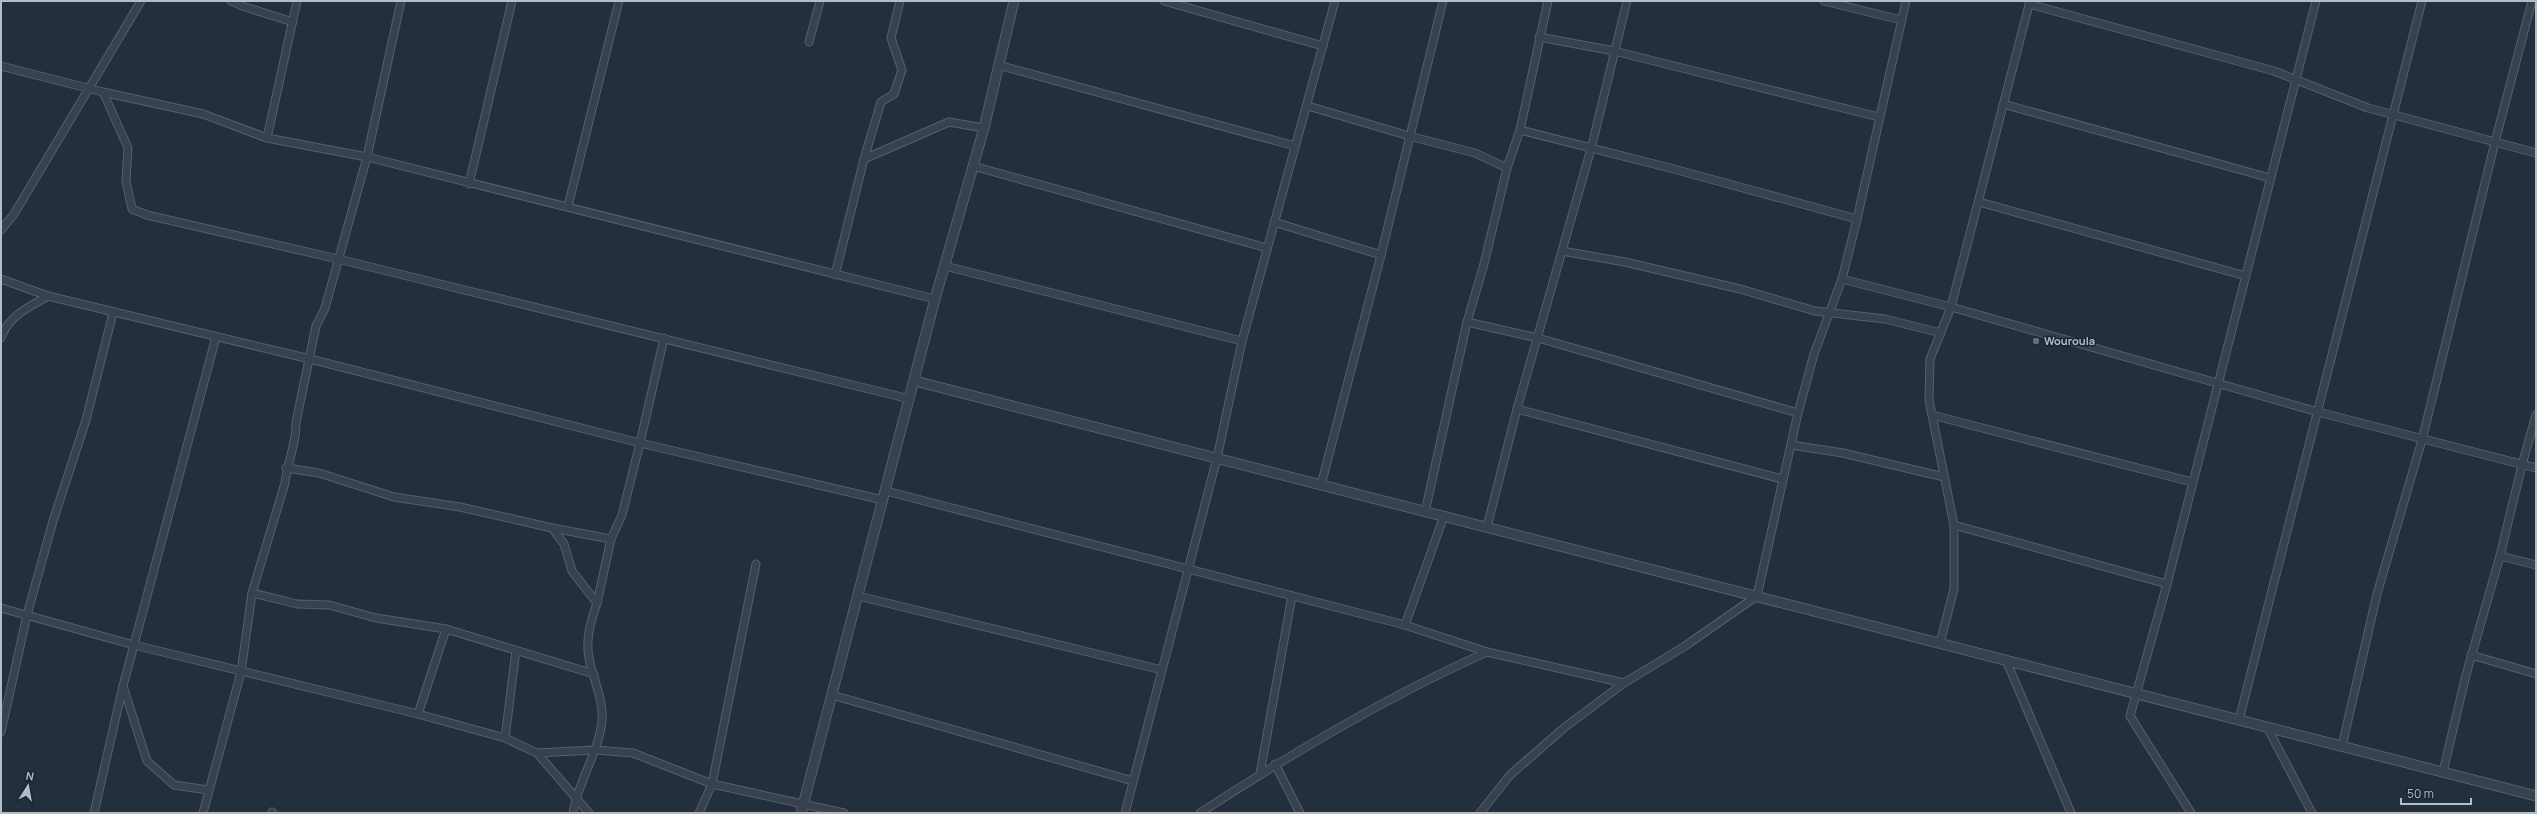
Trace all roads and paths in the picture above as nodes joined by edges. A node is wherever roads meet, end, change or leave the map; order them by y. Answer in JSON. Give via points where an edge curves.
{"nodes":[{"id":1,"x":141,"y":1,"type":"edge"},
{"id":2,"x":231,"y":1,"type":"edge"},
{"id":3,"x":297,"y":1,"type":"edge"},
{"id":4,"x":401,"y":1,"type":"edge"},
{"id":5,"x":512,"y":1,"type":"edge"},
{"id":6,"x":619,"y":1,"type":"edge"},
{"id":7,"x":820,"y":1,"type":"edge"},
{"id":8,"x":900,"y":1,"type":"edge"},
{"id":9,"x":1014,"y":1,"type":"edge"},
{"id":10,"x":1164,"y":1,"type":"edge"},
{"id":11,"x":1335,"y":1,"type":"edge"},
{"id":12,"x":1443,"y":1,"type":"edge"},
{"id":13,"x":1548,"y":1,"type":"edge"},
{"id":14,"x":1626,"y":1,"type":"edge"},
{"id":15,"x":1824,"y":1,"type":"edge"},
{"id":16,"x":1906,"y":1,"type":"edge"},
{"id":17,"x":2316,"y":1,"type":"edge"},
{"id":18,"x":2422,"y":1,"type":"edge"},
{"id":19,"x":2532,"y":1,"type":"edge"},
{"id":20,"x":2030,"y":3,"type":"edge"},
{"id":21,"x":1901,"y":20,"type":"junction"},
{"id":22,"x":293,"y":22,"type":"junction"},
{"id":23,"x":1539,"y":37,"type":"junction"},
{"id":24,"x":809,"y":42,"type":"dead end"},
{"id":25,"x":1323,"y":46,"type":"junction"},
{"id":26,"x":1614,"y":51,"type":"junction"},
{"id":27,"x":998,"y":65,"type":"junction"},
{"id":28,"x":1,"y":66,"type":"edge"},
{"id":29,"x":2295,"y":79,"type":"junction"},
{"id":30,"x":89,"y":87,"type":"junction"},
{"id":31,"x":103,"y":92,"type":"junction"},
{"id":32,"x":2003,"y":104,"type":"junction"},
{"id":33,"x":1308,"y":106,"type":"junction"},
{"id":34,"x":2394,"y":116,"type":"junction"},
{"id":35,"x":1879,"y":117,"type":"junction"},
{"id":36,"x":984,"y":128,"type":"junction"},
{"id":37,"x":1520,"y":130,"type":"junction"},
{"id":38,"x":1409,"y":136,"type":"junction"},
{"id":39,"x":268,"y":138,"type":"junction"},
{"id":40,"x":2495,"y":142,"type":"junction"},
{"id":41,"x":1295,"y":146,"type":"junction"},
{"id":42,"x":1591,"y":149,"type":"junction"},
{"id":43,"x":2536,"y":153,"type":"edge"},
{"id":44,"x":367,"y":157,"type":"junction"},
{"id":45,"x":864,"y":159,"type":"junction"},
{"id":46,"x":973,"y":166,"type":"junction"},
{"id":47,"x":1507,"y":168,"type":"junction"},
{"id":48,"x":2270,"y":178,"type":"junction"},
{"id":49,"x":469,"y":184,"type":"junction"},
{"id":50,"x":1978,"y":202,"type":"junction"},
{"id":51,"x":568,"y":206,"type":"junction"},
{"id":52,"x":1858,"y":219,"type":"junction"},
{"id":53,"x":1274,"y":222,"type":"junction"},
{"id":54,"x":1,"y":230,"type":"edge"},
{"id":55,"x":1267,"y":248,"type":"junction"},
{"id":56,"x":1562,"y":250,"type":"junction"},
{"id":57,"x":1381,"y":255,"type":"junction"},
{"id":58,"x":338,"y":259,"type":"junction"},
{"id":59,"x":945,"y":266,"type":"junction"},
{"id":60,"x":835,"y":275,"type":"junction"},
{"id":61,"x":2246,"y":276,"type":"junction"},
{"id":62,"x":1842,"y":278,"type":"junction"},
{"id":63,"x":1,"y":279,"type":"edge"},
{"id":64,"x":48,"y":296,"type":"junction"},
{"id":65,"x":935,"y":299,"type":"junction"},
{"id":66,"x":1951,"y":307,"type":"junction"},
{"id":67,"x":113,"y":313,"type":"junction"},
{"id":68,"x":1830,"y":313,"type":"junction"},
{"id":69,"x":1467,"y":322,"type":"junction"},
{"id":70,"x":1941,"y":333,"type":"junction"},
{"id":71,"x":216,"y":337,"type":"junction"},
{"id":72,"x":1,"y":338,"type":"edge"},
{"id":73,"x":664,"y":338,"type":"junction"},
{"id":74,"x":1538,"y":338,"type":"junction"},
{"id":75,"x":1242,"y":341,"type":"junction"},
{"id":76,"x":310,"y":358,"type":"junction"},
{"id":77,"x":915,"y":381,"type":"junction"},
{"id":78,"x":2219,"y":382,"type":"junction"},
{"id":79,"x":910,"y":399,"type":"junction"},
{"id":80,"x":1517,"y":409,"type":"junction"},
{"id":81,"x":2318,"y":412,"type":"junction"},
{"id":82,"x":1798,"y":413,"type":"junction"},
{"id":83,"x":1932,"y":415,"type":"junction"},
{"id":84,"x":2536,"y":415,"type":"edge"},
{"id":85,"x":2422,"y":440,"type":"junction"},
{"id":86,"x":640,"y":444,"type":"junction"},
{"id":87,"x":1791,"y":445,"type":"junction"},
{"id":88,"x":1217,"y":458,"type":"junction"},
{"id":89,"x":2522,"y":465,"type":"junction"},
{"id":90,"x":286,"y":468,"type":"junction"},
{"id":91,"x":2536,"y":468,"type":"edge"},
{"id":92,"x":1944,"y":477,"type":"junction"},
{"id":93,"x":1782,"y":479,"type":"junction"},
{"id":94,"x":2192,"y":482,"type":"junction"},
{"id":95,"x":1321,"y":485,"type":"junction"},
{"id":96,"x":886,"y":491,"type":"junction"},
{"id":97,"x":883,"y":500,"type":"junction"},
{"id":98,"x":1425,"y":512,"type":"junction"},
{"id":99,"x":1444,"y":516,"type":"junction"},
{"id":100,"x":1954,"y":525,"type":"junction"},
{"id":101,"x":1487,"y":527,"type":"junction"},
{"id":102,"x":552,"y":528,"type":"junction"},
{"id":103,"x":611,"y":539,"type":"junction"},
{"id":104,"x":2500,"y":556,"type":"junction"},
{"id":105,"x":756,"y":564,"type":"dead end"},
{"id":106,"x":2536,"y":565,"type":"edge"},
{"id":107,"x":1188,"y":570,"type":"junction"},
{"id":108,"x":2167,"y":584,"type":"junction"},
{"id":109,"x":252,"y":593,"type":"junction"},
{"id":110,"x":858,"y":596,"type":"junction"},
{"id":111,"x":1292,"y":596,"type":"junction"},
{"id":112,"x":1757,"y":596,"type":"junction"},
{"id":113,"x":597,"y":603,"type":"junction"},
{"id":114,"x":1,"y":608,"type":"edge"},
{"id":115,"x":27,"y":615,"type":"junction"},
{"id":116,"x":1405,"y":625,"type":"junction"},
{"id":117,"x":446,"y":629,"type":"junction"},
{"id":118,"x":1940,"y":643,"type":"junction"},
{"id":119,"x":134,"y":646,"type":"junction"},
{"id":120,"x":516,"y":650,"type":"junction"},
{"id":121,"x":1487,"y":652,"type":"junction"},
{"id":122,"x":2471,"y":656,"type":"junction"},
{"id":123,"x":2006,"y":660,"type":"junction"},
{"id":124,"x":1162,"y":670,"type":"junction"},
{"id":125,"x":241,"y":672,"type":"junction"},
{"id":126,"x":594,"y":674,"type":"junction"},
{"id":127,"x":2536,"y":674,"type":"edge"},
{"id":128,"x":1624,"y":683,"type":"junction"},
{"id":129,"x":123,"y":686,"type":"junction"},
{"id":130,"x":2135,"y":693,"type":"junction"},
{"id":131,"x":832,"y":695,"type":"junction"},
{"id":132,"x":418,"y":714,"type":"junction"},
{"id":133,"x":2239,"y":720,"type":"junction"},
{"id":134,"x":2267,"y":727,"type":"junction"},
{"id":135,"x":1,"y":732,"type":"edge"},
{"id":136,"x":505,"y":738,"type":"junction"},
{"id":137,"x":2342,"y":746,"type":"junction"},
{"id":138,"x":595,"y":750,"type":"junction"},
{"id":139,"x":537,"y":752,"type":"junction"},
{"id":140,"x":1274,"y":764,"type":"junction"},
{"id":141,"x":2443,"y":772,"type":"junction"},
{"id":142,"x":1260,"y":774,"type":"junction"},
{"id":143,"x":1133,"y":781,"type":"junction"},
{"id":144,"x":712,"y":784,"type":"junction"},
{"id":145,"x":208,"y":790,"type":"junction"},
{"id":146,"x":2536,"y":796,"type":"edge"},
{"id":147,"x":575,"y":799,"type":"junction"},
{"id":148,"x":804,"y":803,"type":"junction"},
{"id":149,"x":94,"y":813,"type":"edge"},
{"id":150,"x":204,"y":813,"type":"edge"},
{"id":151,"x":573,"y":813,"type":"edge"},
{"id":152,"x":589,"y":813,"type":"edge"},
{"id":153,"x":699,"y":813,"type":"edge"},
{"id":154,"x":801,"y":813,"type":"edge"},
{"id":155,"x":844,"y":813,"type":"edge"},
{"id":156,"x":1125,"y":813,"type":"edge"},
{"id":157,"x":1200,"y":813,"type":"edge"},
{"id":158,"x":1300,"y":813,"type":"edge"},
{"id":159,"x":1480,"y":813,"type":"edge"},
{"id":160,"x":2071,"y":813,"type":"edge"},
{"id":161,"x":2191,"y":813,"type":"edge"},
{"id":162,"x":2312,"y":813,"type":"edge"}],
"edges":[{"from":1,"to":30,"type":"street"},
{"from":2,"to":22,"type":"street"},
{"from":3,"to":22,"type":"street"},
{"from":4,"to":44,"type":"street"},
{"from":5,"to":49,"type":"street"},
{"from":6,"to":51,"type":"street"},
{"from":7,"to":24,"type":"street"},
{"from":8,"to":45,"type":"street","via":[[891,38],[902,70],[894,94],[881,102]]},
{"from":9,"to":27,"type":"street"},
{"from":10,"to":25,"type":"street"},
{"from":11,"to":25,"type":"street"},
{"from":12,"to":38,"type":"street"},
{"from":13,"to":23,"type":"street"},
{"from":14,"to":26,"type":"street"},
{"from":15,"to":21,"type":"street"},
{"from":16,"to":21,"type":"street"},
{"from":17,"to":29,"type":"street"},
{"from":18,"to":34,"type":"street"},
{"from":19,"to":40,"type":"street"},
{"from":20,"to":29,"type":"street"},
{"from":20,"to":32,"type":"street"},
{"from":21,"to":35,"type":"street"},
{"from":22,"to":39,"type":"street"},
{"from":23,"to":26,"type":"street"},
{"from":23,"to":37,"type":"street"},
{"from":25,"to":33,"type":"street"},
{"from":26,"to":35,"type":"street"},
{"from":26,"to":42,"type":"street"},
{"from":27,"to":36,"type":"street"},
{"from":27,"to":41,"type":"street"},
{"from":28,"to":30,"type":"street"},
{"from":29,"to":34,"type":"street"},
{"from":29,"to":48,"type":"street"},
{"from":30,"to":31,"type":"street"},
{"from":30,"to":54,"type":"street","via":[[14,214]]},
{"from":31,"to":39,"type":"street","via":[[204,114]]},
{"from":31,"to":58,"type":"street","via":[[128,148],[126,181],[132,209],[166,220]]},
{"from":32,"to":48,"type":"street"},
{"from":32,"to":50,"type":"street"},
{"from":33,"to":38,"type":"street"},
{"from":33,"to":41,"type":"street"},
{"from":34,"to":40,"type":"street"},
{"from":34,"to":81,"type":"street"},
{"from":35,"to":52,"type":"street"},
{"from":36,"to":45,"type":"street","via":[[949,122]]},
{"from":36,"to":46,"type":"street"},
{"from":37,"to":42,"type":"street"},
{"from":37,"to":47,"type":"street"},
{"from":38,"to":47,"type":"street","via":[[1475,153]]},
{"from":38,"to":57,"type":"street"},
{"from":39,"to":44,"type":"street"},
{"from":40,"to":43,"type":"street"},
{"from":40,"to":85,"type":"street"},
{"from":41,"to":53,"type":"street"},
{"from":42,"to":52,"type":"street"},
{"from":42,"to":56,"type":"street"},
{"from":44,"to":49,"type":"street"},
{"from":44,"to":58,"type":"street"},
{"from":45,"to":60,"type":"street"},
{"from":46,"to":55,"type":"street"},
{"from":46,"to":59,"type":"street"},
{"from":47,"to":69,"type":"street"},
{"from":48,"to":61,"type":"street"},
{"from":49,"to":51,"type":"street"},
{"from":50,"to":61,"type":"street"},
{"from":50,"to":66,"type":"street"},
{"from":51,"to":60,"type":"street"},
{"from":52,"to":62,"type":"street"},
{"from":53,"to":55,"type":"street"},
{"from":53,"to":57,"type":"street"},
{"from":55,"to":75,"type":"street"},
{"from":56,"to":68,"type":"street","via":[[1740,289]]},
{"from":56,"to":74,"type":"street"},
{"from":57,"to":95,"type":"street"},
{"from":58,"to":73,"type":"street"},
{"from":58,"to":76,"type":"street","via":[[325,308],[316,326]]},
{"from":59,"to":65,"type":"street"},
{"from":59,"to":75,"type":"street"},
{"from":60,"to":65,"type":"street"},
{"from":61,"to":78,"type":"street"},
{"from":62,"to":66,"type":"street"},
{"from":62,"to":68,"type":"street"},
{"from":63,"to":64,"type":"street"},
{"from":64,"to":67,"type":"street"},
{"from":64,"to":72,"type":"street","via":[[22,311],[5,326]]},
{"from":65,"to":77,"type":"street"},
{"from":66,"to":70,"type":"street"},
{"from":66,"to":78,"type":"street"},
{"from":67,"to":71,"type":"street"},
{"from":67,"to":115,"type":"street","via":[[86,420],[53,521]]},
{"from":68,"to":70,"type":"street","via":[[1885,319]]},
{"from":68,"to":82,"type":"street","via":[[1814,354]]},
{"from":69,"to":74,"type":"street"},
{"from":69,"to":98,"type":"street"},
{"from":70,"to":83,"type":"street","via":[[1930,359],[1928,374]]},
{"from":71,"to":76,"type":"street"},
{"from":71,"to":119,"type":"street"},
{"from":73,"to":79,"type":"street"},
{"from":73,"to":86,"type":"street"},
{"from":74,"to":80,"type":"street"},
{"from":74,"to":82,"type":"street"},
{"from":75,"to":88,"type":"street"},
{"from":76,"to":86,"type":"street"},
{"from":76,"to":90,"type":"street","via":[[296,422],[296,435]]},
{"from":77,"to":79,"type":"street"},
{"from":77,"to":88,"type":"street"},
{"from":78,"to":81,"type":"street"},
{"from":78,"to":94,"type":"street"},
{"from":79,"to":96,"type":"street"},
{"from":80,"to":93,"type":"street"},
{"from":80,"to":101,"type":"street"},
{"from":81,"to":85,"type":"street"},
{"from":81,"to":133,"type":"street"},
{"from":82,"to":87,"type":"street"},
{"from":83,"to":92,"type":"street"},
{"from":83,"to":94,"type":"street"},
{"from":84,"to":89,"type":"street"},
{"from":85,"to":89,"type":"street"},
{"from":85,"to":137,"type":"street","via":[[2377,594]]},
{"from":86,"to":97,"type":"street"},
{"from":86,"to":103,"type":"street","via":[[622,515]]},
{"from":87,"to":92,"type":"street","via":[[1843,453]]},
{"from":87,"to":93,"type":"street"},
{"from":88,"to":95,"type":"street"},
{"from":88,"to":107,"type":"street"},
{"from":89,"to":91,"type":"street"},
{"from":89,"to":104,"type":"street"},
{"from":90,"to":102,"type":"street","via":[[319,473],[394,497],[460,507]]},
{"from":90,"to":109,"type":"street","via":[[285,483]]},
{"from":92,"to":100,"type":"street"},
{"from":93,"to":112,"type":"street"},
{"from":94,"to":108,"type":"street"},
{"from":95,"to":98,"type":"street"},
{"from":96,"to":97,"type":"street"},
{"from":96,"to":107,"type":"street"},
{"from":97,"to":110,"type":"street"},
{"from":98,"to":99,"type":"street"},
{"from":99,"to":101,"type":"street"},
{"from":99,"to":116,"type":"street"},
{"from":100,"to":108,"type":"street"},
{"from":100,"to":118,"type":"street","via":[[1954,588]]},
{"from":101,"to":112,"type":"street"},
{"from":102,"to":103,"type":"street"},
{"from":102,"to":113,"type":"street","via":[[564,544],[572,571]]},
{"from":103,"to":113,"type":"street"},
{"from":104,"to":106,"type":"street"},
{"from":104,"to":122,"type":"street"},
{"from":105,"to":144,"type":"street"},
{"from":107,"to":111,"type":"street"},
{"from":107,"to":124,"type":"street"},
{"from":108,"to":130,"type":"street"},
{"from":109,"to":117,"type":"street","via":[[298,604],[329,605],[376,618]]},
{"from":109,"to":125,"type":"street"},
{"from":110,"to":124,"type":"street"},
{"from":110,"to":131,"type":"street"},
{"from":111,"to":116,"type":"street"},
{"from":111,"to":142,"type":"street"},
{"from":112,"to":118,"type":"street"},
{"from":112,"to":128,"type":"street","via":[[1685,646]]},
{"from":113,"to":126,"type":"street","via":[[587,643]]},
{"from":114,"to":115,"type":"street"},
{"from":115,"to":119,"type":"street"},
{"from":115,"to":135,"type":"street"},
{"from":116,"to":121,"type":"street"},
{"from":117,"to":120,"type":"street"},
{"from":117,"to":132,"type":"street"},
{"from":118,"to":123,"type":"street"},
{"from":119,"to":125,"type":"street"},
{"from":119,"to":129,"type":"street"},
{"from":120,"to":126,"type":"street"},
{"from":120,"to":136,"type":"street"},
{"from":121,"to":128,"type":"street"},
{"from":121,"to":140,"type":"street","via":[[1422,681]]},
{"from":122,"to":127,"type":"street"},
{"from":122,"to":141,"type":"street"},
{"from":123,"to":130,"type":"street"},
{"from":123,"to":160,"type":"street"},
{"from":124,"to":143,"type":"street"},
{"from":125,"to":132,"type":"street"},
{"from":125,"to":145,"type":"street"},
{"from":126,"to":138,"type":"street","via":[[602,706],[602,726]]},
{"from":128,"to":159,"type":"street","via":[[1565,726],[1510,775]]},
{"from":129,"to":145,"type":"street","via":[[147,761],[174,785]]},
{"from":129,"to":149,"type":"street"},
{"from":130,"to":133,"type":"street"},
{"from":130,"to":161,"type":"street","via":[[2130,716]]},
{"from":131,"to":143,"type":"street"},
{"from":131,"to":148,"type":"street"},
{"from":132,"to":136,"type":"street"},
{"from":133,"to":134,"type":"street"},
{"from":134,"to":137,"type":"street"},
{"from":134,"to":162,"type":"street"},
{"from":136,"to":139,"type":"street"},
{"from":137,"to":141,"type":"street"},
{"from":138,"to":139,"type":"street"},
{"from":138,"to":144,"type":"street","via":[[633,753]]},
{"from":138,"to":147,"type":"street"},
{"from":139,"to":147,"type":"street"},
{"from":140,"to":142,"type":"street"},
{"from":140,"to":158,"type":"street"},
{"from":141,"to":146,"type":"street"},
{"from":142,"to":157,"type":"street"},
{"from":143,"to":156,"type":"street"},
{"from":144,"to":148,"type":"street"},
{"from":144,"to":153,"type":"street"},
{"from":145,"to":150,"type":"street"},
{"from":147,"to":151,"type":"street"},
{"from":147,"to":152,"type":"street"},
{"from":148,"to":154,"type":"street"},
{"from":148,"to":155,"type":"street"}]}
